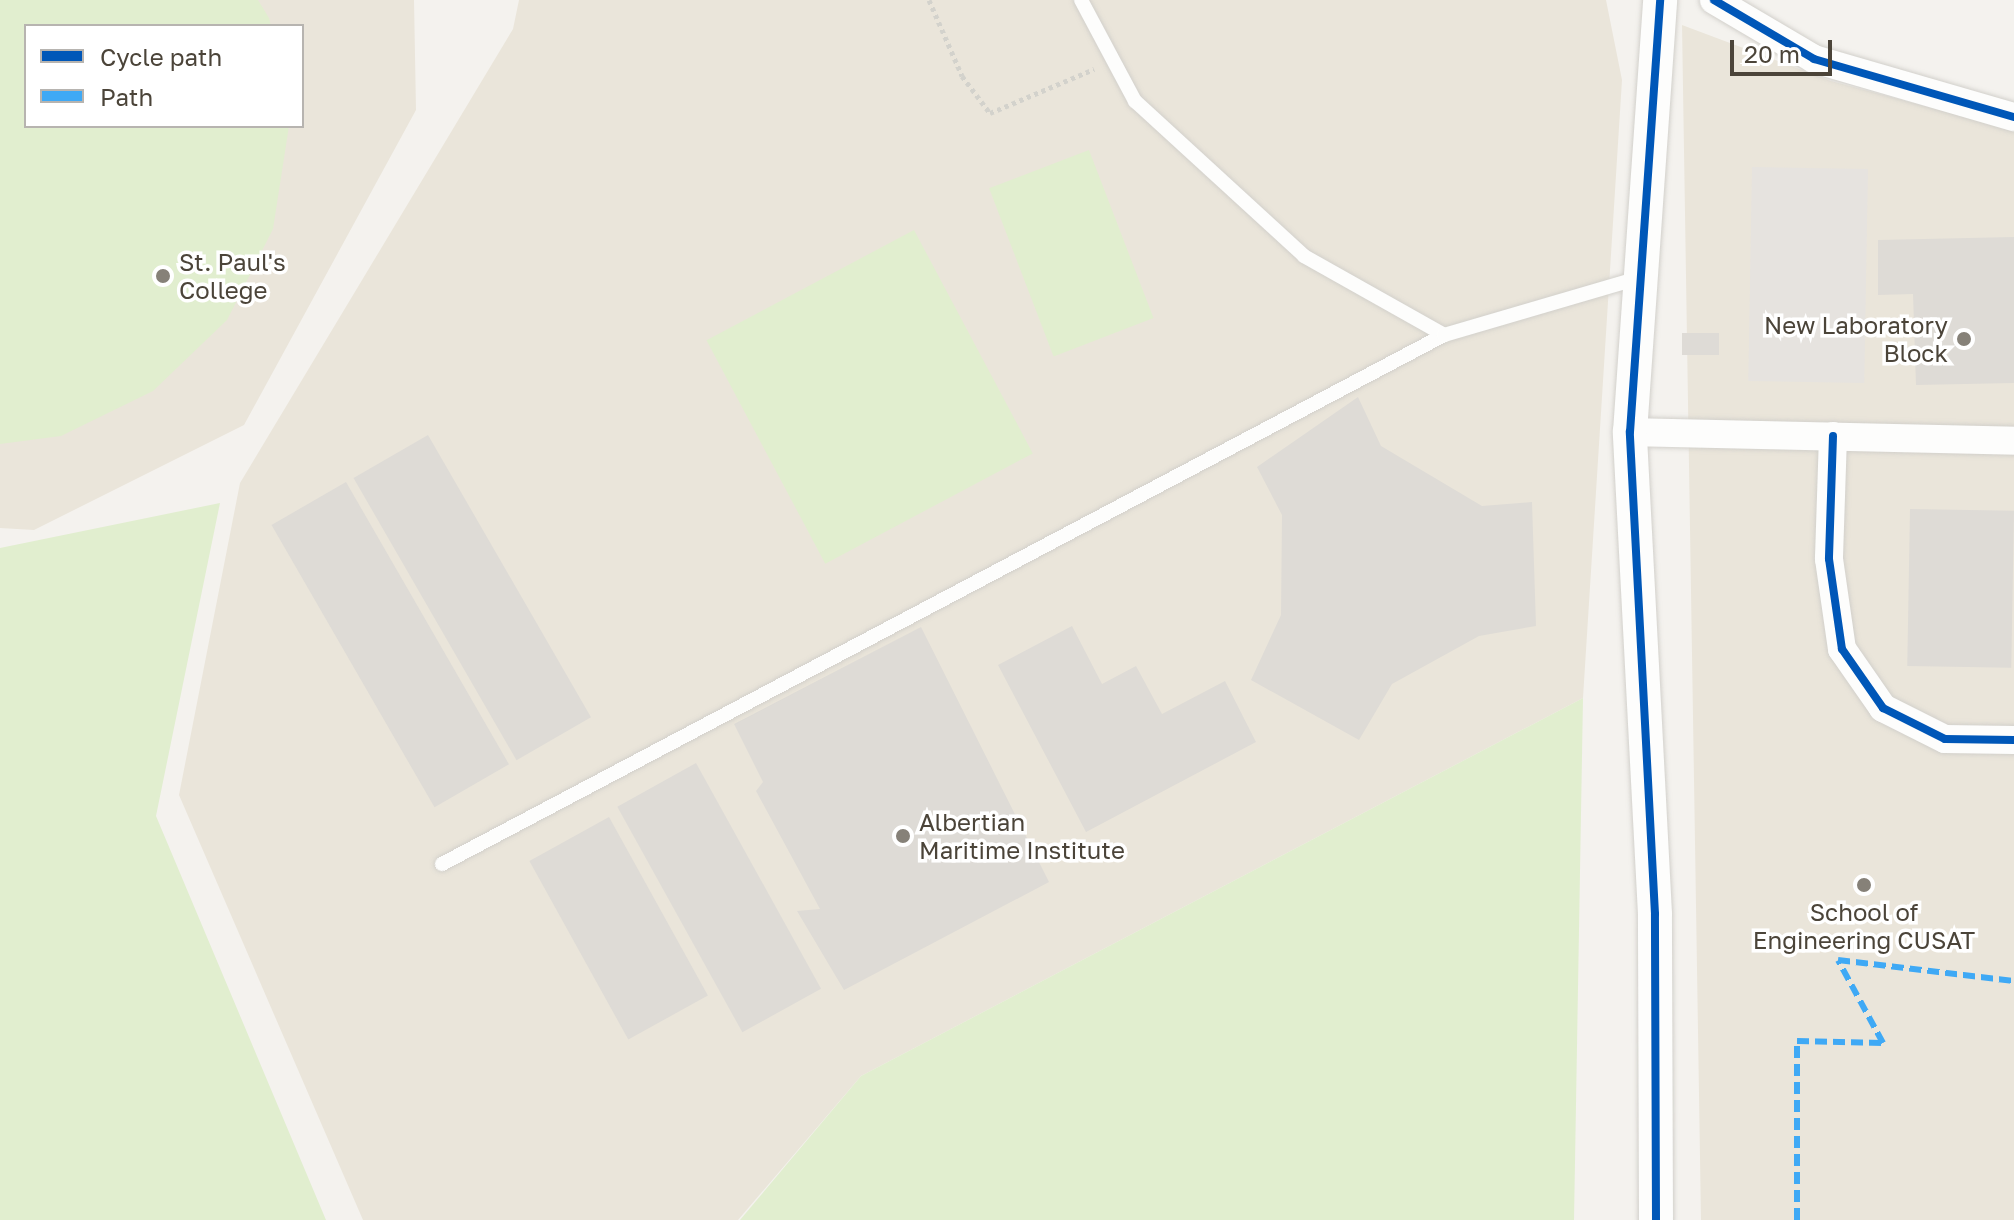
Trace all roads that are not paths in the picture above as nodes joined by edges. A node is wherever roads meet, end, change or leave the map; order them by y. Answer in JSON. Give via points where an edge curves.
{"nodes":[{"id":1,"x":1081,"y":0,"type":"edge"},
{"id":2,"x":1660,"y":0,"type":"edge"},
{"id":3,"x":1714,"y":0,"type":"edge"},
{"id":4,"x":2014,"y":117,"type":"edge"},
{"id":5,"x":1640,"y":278,"type":"junction"},
{"id":6,"x":1444,"y":335,"type":"junction"},
{"id":7,"x":1630,"y":432,"type":"junction"},
{"id":8,"x":1833,"y":436,"type":"junction"},
{"id":9,"x":2014,"y":441,"type":"edge"},
{"id":10,"x":2014,"y":740,"type":"edge"},
{"id":11,"x":442,"y":864,"type":"dead end"},
{"id":12,"x":1656,"y":1220,"type":"edge"}],
"edges":[{"from":1,"to":6,"type":"lane","via":[[1135,101],[1304,256]]},
{"from":2,"to":5,"type":"street"},
{"from":3,"to":4,"type":"street","via":[[1814,59]]},
{"from":5,"to":6,"type":"lane"},
{"from":5,"to":7,"type":"street"},
{"from":6,"to":11,"type":"lane"},
{"from":7,"to":8,"type":"street"},
{"from":7,"to":12,"type":"street","via":[[1655,914]]},
{"from":8,"to":9,"type":"street"},
{"from":8,"to":10,"type":"street","via":[[1829,559],[1842,649],[1883,708],[1945,739]]}]}
